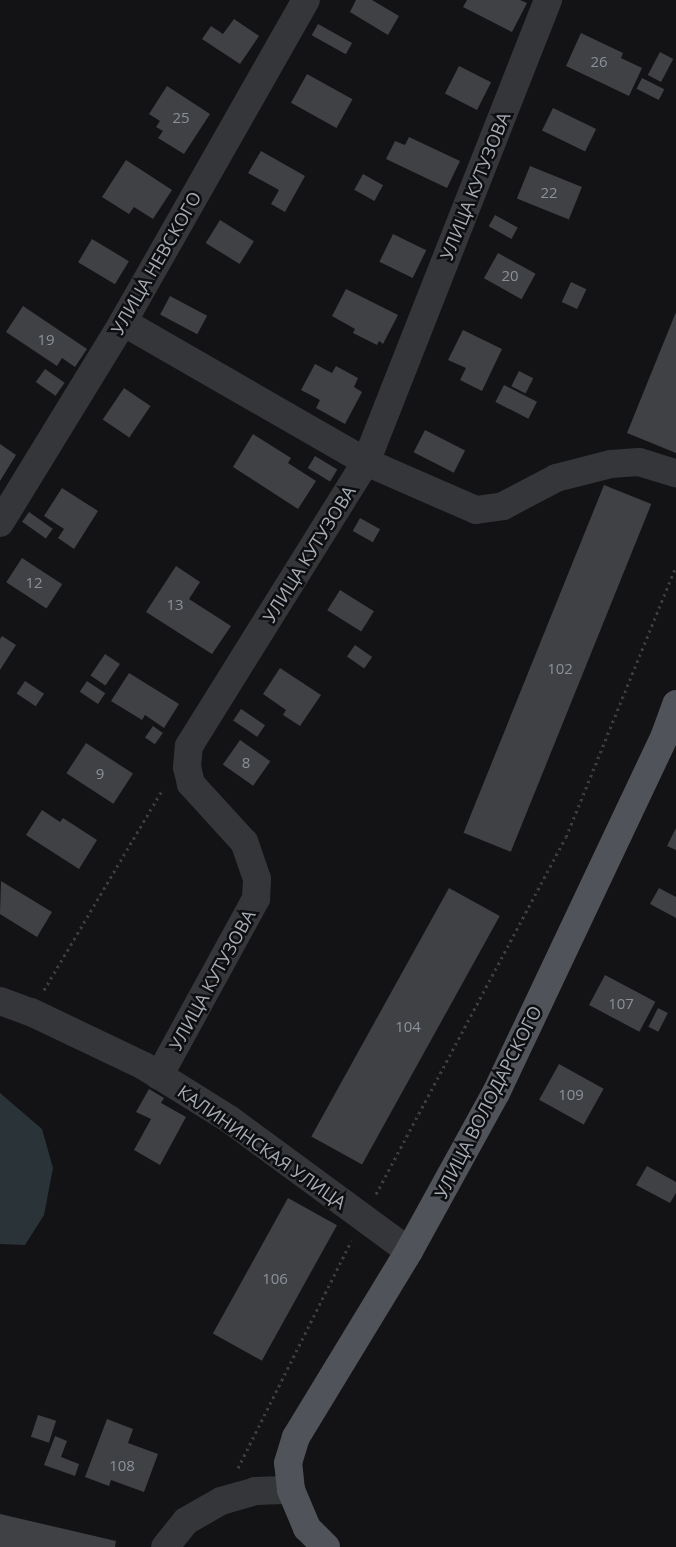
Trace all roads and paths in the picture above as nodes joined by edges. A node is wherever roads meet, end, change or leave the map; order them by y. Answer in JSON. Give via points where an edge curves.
{"nodes":[{"id":1,"x":306,"y":0,"type":"edge"},
{"id":2,"x":548,"y":0,"type":"edge"},
{"id":3,"x":122,"y":322,"type":"junction"},
{"id":4,"x":366,"y":462,"type":"junction"},
{"id":5,"x":676,"y":473,"type":"edge"},
{"id":6,"x":0,"y":523,"type":"edge"},
{"id":7,"x":676,"y":566,"type":"edge"},
{"id":8,"x":676,"y":704,"type":"edge"},
{"id":9,"x":670,"y":738,"type":"edge"},
{"id":10,"x":168,"y":780,"type":"dead end"},
{"id":11,"x":0,"y":1001,"type":"edge"},
{"id":12,"x":31,"y":1012,"type":"junction"},
{"id":13,"x":159,"y":1076,"type":"junction"},
{"id":14,"x":363,"y":1218,"type":"junction"},
{"id":15,"x":409,"y":1251,"type":"junction"},
{"id":16,"x":291,"y":1490,"type":"junction"},
{"id":17,"x":221,"y":1501,"type":"junction"},
{"id":18,"x":165,"y":1547,"type":"edge"},
{"id":19,"x":326,"y":1547,"type":"edge"}],
"edges":[{"from":1,"to":3,"type":"street","name":"УЛИЦА НЕВСКОГО"},
{"from":2,"to":4,"type":"street","name":"УЛИЦА КУТУЗОВА"},
{"from":3,"to":4,"type":"street"},
{"from":3,"to":6,"type":"street","name":"УЛИЦА НЕВСКОГО"},
{"from":4,"to":5,"type":"street","via":[[476,510],[503,506],[556,478],[612,464],[639,462]]},
{"from":4,"to":13,"type":"street","name":"УЛИЦА КУТУЗОВА","via":[[189,746],[187,767],[191,784],[244,842],[257,880],[256,899]]},
{"from":7,"to":14,"type":"path","via":[[566,837]]},
{"from":8,"to":9,"type":"main road","name":"УЛИЦА ВОЛОДАРСКОГО"},
{"from":9,"to":15,"type":"main road","name":"УЛИЦА ВОЛОДАРСКОГО","via":[[496,1093]]},
{"from":10,"to":12,"type":"path"},
{"from":11,"to":12,"type":"street","name":"КАЛИНИНСКАЯ УЛИЦА"},
{"from":12,"to":13,"type":"street","name":"КАЛИНИНСКАЯ УЛИЦА"},
{"from":13,"to":14,"type":"street","name":"КАЛИНИНСКАЯ УЛИЦА","via":[[229,1119]]},
{"from":14,"to":15,"type":"street","name":"КАЛИНИНСКАЯ УЛИЦА"},
{"from":14,"to":17,"type":"path"},
{"from":15,"to":16,"type":"main road","name":"УЛИЦА ВОЛОДАРСКОГО","via":[[309,1410],[288,1463]]},
{"from":16,"to":17,"type":"street","via":[[255,1491]]},
{"from":16,"to":19,"type":"main road","name":"УЛИЦА ВОЛОДАРСКОГО","via":[[308,1528]]},
{"from":17,"to":18,"type":"street","via":[[186,1521]]}]}
